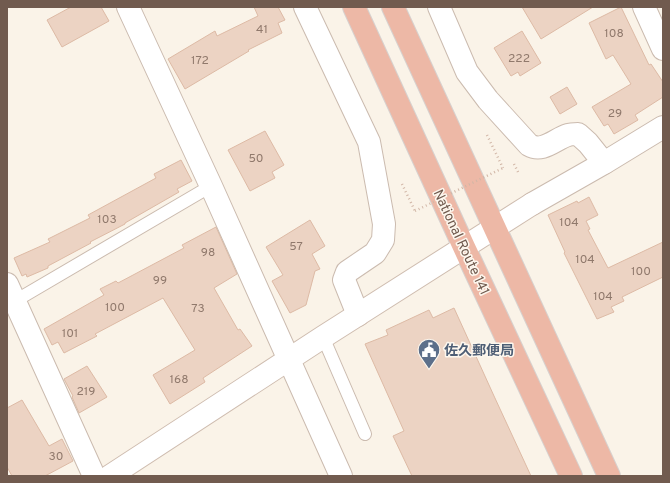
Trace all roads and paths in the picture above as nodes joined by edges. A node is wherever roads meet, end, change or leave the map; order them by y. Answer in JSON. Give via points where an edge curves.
{"nodes":[{"id":1,"x":128,"y":7,"type":"edge"},
{"id":2,"x":305,"y":7,"type":"edge"},
{"id":3,"x":354,"y":7,"type":"edge"},
{"id":4,"x":393,"y":7,"type":"edge"},
{"id":5,"x":439,"y":7,"type":"edge"},
{"id":6,"x":644,"y":7,"type":"edge"},
{"id":7,"x":663,"y":49,"type":"edge"},
{"id":8,"x":663,"y":127,"type":"edge"},
{"id":9,"x":604,"y":163,"type":"junction"},
{"id":10,"x":503,"y":168,"type":"dead end"},
{"id":11,"x":211,"y":186,"type":"junction"},
{"id":12,"x":415,"y":211,"type":"dead end"},
{"id":13,"x":494,"y":228,"type":"junction"},
{"id":14,"x":464,"y":247,"type":"junction"},
{"id":15,"x":11,"y":293,"type":"edge"},
{"id":16,"x":358,"y":315,"type":"junction"},
{"id":17,"x":323,"y":337,"type":"junction"},
{"id":18,"x":288,"y":360,"type":"junction"},
{"id":19,"x":365,"y":434,"type":"dead end"},
{"id":20,"x":94,"y":476,"type":"edge"},
{"id":21,"x":110,"y":476,"type":"edge"},
{"id":22,"x":341,"y":476,"type":"edge"},
{"id":23,"x":572,"y":476,"type":"edge"},
{"id":24,"x":609,"y":476,"type":"edge"}],
"edges":[{"from":1,"to":11,"type":"street"},
{"from":2,"to":16,"type":"street","via":[[369,142],[384,224],[383,240],[375,253],[347,272],[344,280]]},
{"from":3,"to":14,"type":"highway","name":"National Route 141"},
{"from":4,"to":13,"type":"highway"},
{"from":5,"to":9,"type":"street","via":[[467,72],[488,100],[529,145],[542,148],[569,134],[578,134]]},
{"from":6,"to":7,"type":"street"},
{"from":8,"to":9,"type":"street"},
{"from":9,"to":13,"type":"street"},
{"from":10,"to":12,"type":"path","bridge":true},
{"from":11,"to":15,"type":"lane"},
{"from":11,"to":18,"type":"street"},
{"from":13,"to":14,"type":"street"},
{"from":13,"to":24,"type":"highway"},
{"from":14,"to":16,"type":"street"},
{"from":14,"to":23,"type":"highway","name":"National Route 141"},
{"from":15,"to":20,"type":"street"},
{"from":16,"to":17,"type":"street"},
{"from":17,"to":18,"type":"street"},
{"from":17,"to":19,"type":"lane"},
{"from":18,"to":21,"type":"street"},
{"from":18,"to":22,"type":"street"}]}
